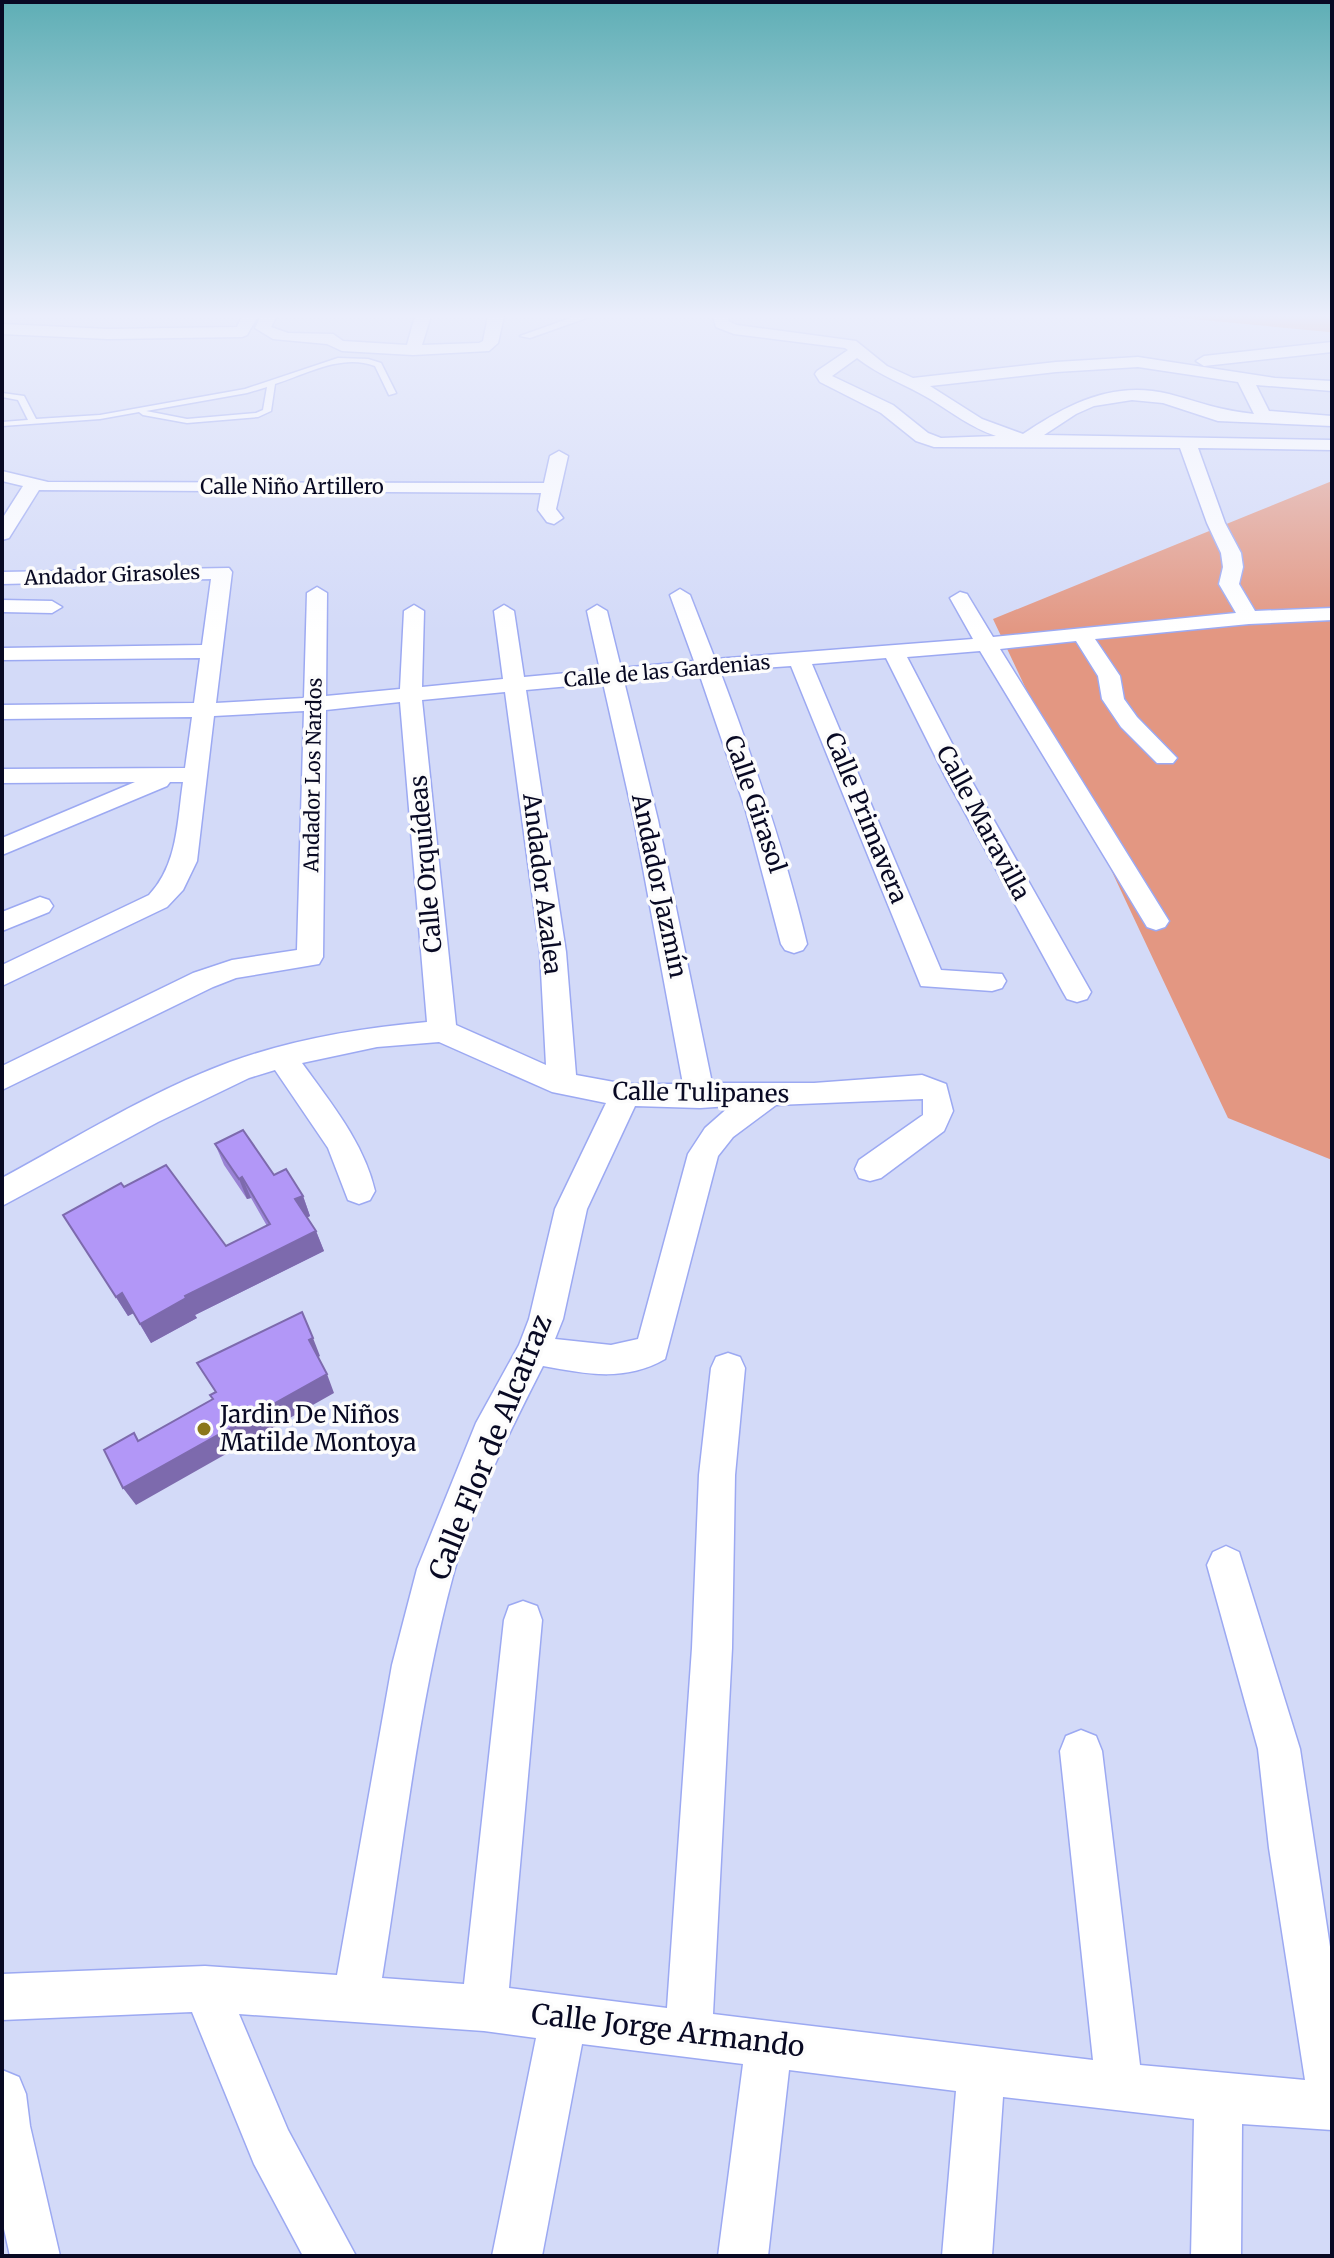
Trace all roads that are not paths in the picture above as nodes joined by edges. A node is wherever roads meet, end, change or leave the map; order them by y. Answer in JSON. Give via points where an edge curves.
{"nodes":[{"id":1,"x":46,"y":421,"type":"edge"},
{"id":2,"x":902,"y":421,"type":"edge"},
{"id":3,"x":973,"y":421,"type":"edge"},
{"id":4,"x":1053,"y":421,"type":"edge"},
{"id":5,"x":33,"y":422,"type":"joint"},
{"id":6,"x":2,"y":424,"type":"edge"},
{"id":7,"x":1025,"y":440,"type":"junction"},
{"id":8,"x":1187,"y":442,"type":"junction"},
{"id":9,"x":1332,"y":445,"type":"edge"},
{"id":10,"x":559,"y":456,"type":"dead end"},
{"id":11,"x":2,"y":476,"type":"edge"},
{"id":12,"x":33,"y":485,"type":"junction"},
{"id":13,"x":305,"y":487,"type":"junction"},
{"id":14,"x":550,"y":488,"type":"junction"},
{"id":15,"x":300,"y":508,"type":"dead end"},
{"id":16,"x":554,"y":518,"type":"dead end"},
{"id":17,"x":2,"y":534,"type":"edge"},
{"id":18,"x":2,"y":578,"type":"edge"},
{"id":19,"x":317,"y":593,"type":"dead end"},
{"id":20,"x":680,"y":595,"type":"dead end"},
{"id":21,"x":960,"y":598,"type":"dead end"},
{"id":22,"x":2,"y":606,"type":"edge"},
{"id":23,"x":52,"y":607,"type":"dead end"},
{"id":24,"x":414,"y":611,"type":"dead end"},
{"id":25,"x":504,"y":611,"type":"dead end"},
{"id":26,"x":597,"y":611,"type":"dead end"},
{"id":27,"x":1332,"y":614,"type":"edge"},
{"id":28,"x":1249,"y":618,"type":"junction"},
{"id":29,"x":1082,"y":635,"type":"junction"},
{"id":30,"x":986,"y":644,"type":"junction"},
{"id":31,"x":212,"y":651,"type":"junction"},
{"id":32,"x":893,"y":651,"type":"junction"},
{"id":33,"x":2,"y":654,"type":"edge"},
{"id":34,"x":799,"y":659,"type":"junction"},
{"id":35,"x":707,"y":666,"type":"junction"},
{"id":36,"x":613,"y":675,"type":"junction"},
{"id":37,"x":514,"y":685,"type":"junction"},
{"id":38,"x":411,"y":696,"type":"junction"},
{"id":39,"x":314,"y":704,"type":"junction"},
{"id":40,"x":204,"y":710,"type":"junction"},
{"id":41,"x":2,"y":712,"type":"edge"},
{"id":42,"x":1165,"y":758,"type":"dead end"},
{"id":43,"x":184,"y":775,"type":"junction"},
{"id":44,"x":2,"y":776,"type":"edge"},
{"id":45,"x":2,"y":847,"type":"edge"},
{"id":46,"x":40,"y":906,"type":"dead end"},
{"id":47,"x":1156,"y":921,"type":"dead end"},
{"id":48,"x":2,"y":922,"type":"edge"},
{"id":49,"x":794,"y":944,"type":"dead end"},
{"id":50,"x":2,"y":976,"type":"edge"},
{"id":51,"x":992,"y":981,"type":"dead end"},
{"id":52,"x":1077,"y":992,"type":"dead end"},
{"id":53,"x":442,"y":1031,"type":"junction"},
{"id":54,"x":282,"y":1057,"type":"junction"},
{"id":55,"x":2,"y":1079,"type":"edge"},
{"id":56,"x":562,"y":1084,"type":"junction"},
{"id":57,"x":625,"y":1095,"type":"junction"},
{"id":58,"x":769,"y":1095,"type":"junction"},
{"id":59,"x":700,"y":1097,"type":"junction"},
{"id":60,"x":870,"y":1169,"type":"dead end"},
{"id":61,"x":359,"y":1191,"type":"dead end"},
{"id":62,"x":2,"y":1193,"type":"edge"},
{"id":63,"x":534,"y":1350,"type":"junction"},
{"id":64,"x":728,"y":1368,"type":"dead end"},
{"id":65,"x":1226,"y":1565,"type":"dead end"},
{"id":66,"x":523,"y":1620,"type":"dead end"},
{"id":67,"x":1081,"y":1751,"type":"dead end"},
{"id":68,"x":205,"y":1989,"type":"junction"},
{"id":69,"x":2,"y":1997,"type":"edge"},
{"id":70,"x":356,"y":1998,"type":"junction"},
{"id":71,"x":484,"y":2008,"type":"junction"},
{"id":72,"x":564,"y":2016,"type":"junction"},
{"id":73,"x":689,"y":2032,"type":"junction"},
{"id":74,"x":769,"y":2043,"type":"junction"},
{"id":75,"x":981,"y":2071,"type":"junction"},
{"id":76,"x":1119,"y":2086,"type":"junction"},
{"id":77,"x":2,"y":2094,"type":"edge"},
{"id":78,"x":1218,"y":2098,"type":"junction"},
{"id":79,"x":1332,"y":2098,"type":"edge"},
{"id":80,"x":1332,"y":2106,"type":"edge"},
{"id":81,"x":35,"y":2256,"type":"edge"},
{"id":82,"x":331,"y":2256,"type":"edge"},
{"id":83,"x":517,"y":2256,"type":"edge"},
{"id":84,"x":743,"y":2256,"type":"edge"},
{"id":85,"x":967,"y":2256,"type":"edge"},
{"id":86,"x":1216,"y":2256,"type":"edge"}],
"edges":[{"from":1,"to":5,"type":"lane"},
{"from":2,"to":7,"type":"street","via":[[940,443]]},
{"from":3,"to":7,"type":"street"},
{"from":4,"to":7,"type":"street"},
{"from":5,"to":6,"type":"lane"},
{"from":7,"to":8,"type":"street"},
{"from":8,"to":9,"type":"street"},
{"from":8,"to":28,"type":"street","via":[[1231,553],[1229,584]]},
{"from":10,"to":14,"type":"street"},
{"from":11,"to":12,"type":"street","name":"Calle Niño Artillero"},
{"from":12,"to":13,"type":"street","name":"Calle Niño Artillero"},
{"from":12,"to":17,"type":"street"},
{"from":13,"to":14,"type":"street","name":"Calle Niño Artillero"},
{"from":13,"to":15,"type":"street"},
{"from":14,"to":16,"type":"street","via":[[547,510]]},
{"from":18,"to":31,"type":"street","name":"Andador Girasoles","via":[[222,572]]},
{"from":19,"to":39,"type":"street","name":"Andador Los Nardos"},
{"from":20,"to":35,"type":"street","name":"Calle Girasol"},
{"from":21,"to":30,"type":"street"},
{"from":22,"to":23,"type":"street"},
{"from":24,"to":38,"type":"street","name":"Calle Orquídeas"},
{"from":25,"to":37,"type":"street","name":"Andador Azalea"},
{"from":26,"to":36,"type":"street","name":"Andador Jazmín"},
{"from":27,"to":28,"type":"street","name":"Calle de las Gardenias"},
{"from":28,"to":29,"type":"street","name":"Calle de las Gardenias"},
{"from":29,"to":30,"type":"street","name":"Calle de las Gardenias"},
{"from":29,"to":42,"type":"street","via":[[1109,676],[1113,699]]},
{"from":30,"to":32,"type":"street","name":"Calle de las Gardenias"},
{"from":30,"to":47,"type":"street"},
{"from":31,"to":33,"type":"street"},
{"from":31,"to":40,"type":"street"},
{"from":32,"to":34,"type":"street","name":"Calle de las Gardenias"},
{"from":32,"to":52,"type":"street","name":"Calle Maravilla"},
{"from":34,"to":35,"type":"street","name":"Calle de las Gardenias"},
{"from":34,"to":51,"type":"street","name":"Calle Primavera","via":[[931,979]]},
{"from":35,"to":36,"type":"street","name":"Calle de las Gardenias"},
{"from":35,"to":49,"type":"street","name":"Calle Girasol","via":[[777,869]]},
{"from":36,"to":37,"type":"street","name":"Calle de las Gardenias"},
{"from":36,"to":59,"type":"street","name":"Andador Jazmín"},
{"from":37,"to":38,"type":"street","name":"Calle de las Gardenias"},
{"from":37,"to":56,"type":"street","name":"Andador Azalea","via":[[553,952]]},
{"from":38,"to":39,"type":"street","name":"Calle de las Gardenias"},
{"from":38,"to":53,"type":"street","name":"Calle Orquídeas"},
{"from":39,"to":40,"type":"street","name":"Calle de las Gardenias"},
{"from":39,"to":55,"type":"street","name":"Andador Los Nardos","via":[[310,957],[243,967],[203,980]]},
{"from":40,"to":41,"type":"street","name":"Calle de las Gardenias"},
{"from":40,"to":43,"type":"street"},
{"from":43,"to":44,"type":"street"},
{"from":43,"to":45,"type":"street"},
{"from":43,"to":50,"type":"street","via":[[184,861],[174,884],[158,901]]},
{"from":46,"to":48,"type":"street"},
{"from":53,"to":54,"type":"street","name":"Calle Tulipanes","via":[[377,1037]]},
{"from":53,"to":56,"type":"street","name":"Calle Tulipanes"},
{"from":54,"to":61,"type":"street","via":[[349,1156]]},
{"from":54,"to":62,"type":"street","name":"Calle Tulipanes","via":[[239,1070],[147,1114]]},
{"from":56,"to":57,"type":"street","name":"Calle Tulipanes"},
{"from":57,"to":59,"type":"street","name":"Calle Tulipanes"},
{"from":57,"to":63,"type":"street","name":"Calle Flor de Alcatraz","via":[[571,1209]]},
{"from":58,"to":59,"type":"street","name":"Calle Tulipanes"},
{"from":58,"to":60,"type":"street","name":"Calle Tulipanes","via":[[922,1086],[936,1092],[940,1107],[930,1128]]},
{"from":58,"to":63,"type":"street","via":[[736,1115],[703,1154],[653,1348],[640,1358],[622,1361]]},
{"from":63,"to":70,"type":"street","name":"Calle Flor de Alcatraz","via":[[489,1435],[436,1569],[412,1665]]},
{"from":64,"to":73,"type":"street","via":[[717,1475]]},
{"from":65,"to":79,"type":"street","via":[[1279,1749]]},
{"from":66,"to":71,"type":"street"},
{"from":67,"to":76,"type":"street"},
{"from":68,"to":69,"type":"street","name":"Calle Jorge Armando"},
{"from":68,"to":70,"type":"street","name":"Calle Jorge Armando"},
{"from":68,"to":82,"type":"street","via":[[271,2147]]},
{"from":70,"to":71,"type":"street","name":"Calle Jorge Armando"},
{"from":71,"to":72,"type":"street","name":"Calle Jorge Armando"},
{"from":72,"to":73,"type":"street","name":"Calle Jorge Armando"},
{"from":72,"to":83,"type":"street"},
{"from":73,"to":74,"type":"street","name":"Calle Jorge Armando"},
{"from":74,"to":75,"type":"street","name":"Calle Jorge Armando"},
{"from":74,"to":84,"type":"street"},
{"from":75,"to":76,"type":"street","name":"Calle Jorge Armando"},
{"from":75,"to":85,"type":"street"},
{"from":76,"to":78,"type":"street","name":"Calle Jorge Armando"},
{"from":77,"to":81,"type":"street"},
{"from":78,"to":80,"type":"street","name":"Calle Jorge Armando"},
{"from":78,"to":86,"type":"street"}]}
